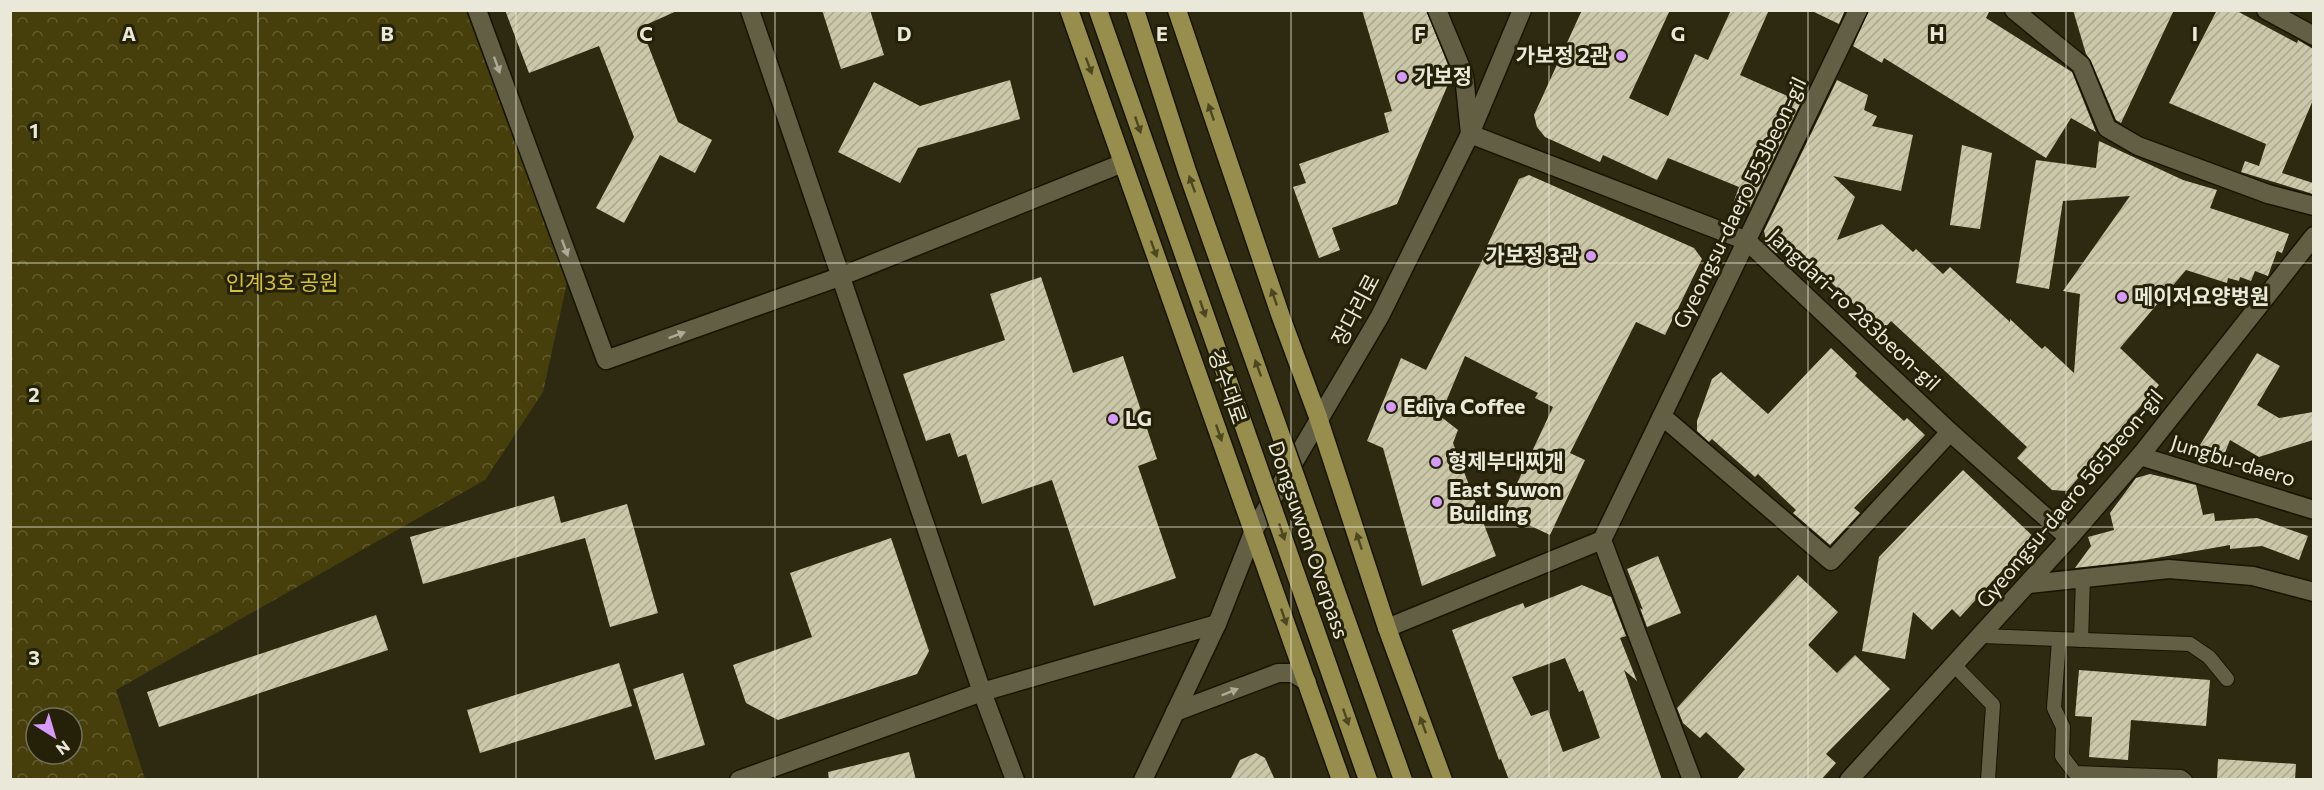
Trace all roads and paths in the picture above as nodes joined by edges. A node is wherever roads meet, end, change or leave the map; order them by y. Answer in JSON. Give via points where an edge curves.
{"nodes":[{"id":1,"x":477,"y":10,"type":"edge"},
{"id":2,"x":750,"y":10,"type":"edge"},
{"id":3,"x":1069,"y":10,"type":"edge"},
{"id":4,"x":1098,"y":10,"type":"edge"},
{"id":5,"x":1135,"y":10,"type":"edge"},
{"id":6,"x":1177,"y":10,"type":"edge"},
{"id":7,"x":1437,"y":10,"type":"edge"},
{"id":8,"x":1522,"y":10,"type":"edge"},
{"id":9,"x":1858,"y":10,"type":"edge"},
{"id":10,"x":2014,"y":10,"type":"edge"},
{"id":11,"x":2266,"y":10,"type":"edge"},
{"id":12,"x":2313,"y":36,"type":"edge"},
{"id":13,"x":1470,"y":134,"type":"junction"},
{"id":14,"x":1123,"y":163,"type":"junction"},
{"id":15,"x":2313,"y":206,"type":"edge"},
{"id":16,"x":2313,"y":236,"type":"edge"},
{"id":17,"x":1747,"y":241,"type":"junction"},
{"id":18,"x":842,"y":276,"type":"junction"},
{"id":19,"x":1662,"y":416,"type":"junction"},
{"id":20,"x":1318,"y":417,"type":"junction"},
{"id":21,"x":1950,"y":432,"type":"junction"},
{"id":22,"x":2140,"y":456,"type":"junction"},
{"id":23,"x":2313,"y":510,"type":"edge"},
{"id":24,"x":1254,"y":530,"type":"junction"},
{"id":25,"x":2069,"y":538,"type":"junction"},
{"id":26,"x":1602,"y":540,"type":"junction"},
{"id":27,"x":2083,"y":578,"type":"junction"},
{"id":28,"x":2029,"y":584,"type":"junction"},
{"id":29,"x":2313,"y":592,"type":"edge"},
{"id":30,"x":1217,"y":624,"type":"junction"},
{"id":31,"x":1387,"y":628,"type":"junction"},
{"id":32,"x":1982,"y":636,"type":"junction"},
{"id":33,"x":2059,"y":639,"type":"junction"},
{"id":34,"x":2082,"y":640,"type":"junction"},
{"id":35,"x":1954,"y":665,"type":"junction"},
{"id":36,"x":2227,"y":679,"type":"dead end"},
{"id":37,"x":1307,"y":682,"type":"junction"},
{"id":38,"x":982,"y":692,"type":"junction"},
{"id":39,"x":1175,"y":712,"type":"junction"},
{"id":40,"x":739,"y":780,"type":"edge"},
{"id":41,"x":1015,"y":780,"type":"edge"},
{"id":42,"x":1143,"y":780,"type":"edge"},
{"id":43,"x":1341,"y":780,"type":"edge"},
{"id":44,"x":1368,"y":780,"type":"edge"},
{"id":45,"x":1403,"y":780,"type":"edge"},
{"id":46,"x":1443,"y":780,"type":"edge"},
{"id":47,"x":1692,"y":780,"type":"edge"},
{"id":48,"x":1849,"y":780,"type":"edge"},
{"id":49,"x":1988,"y":780,"type":"edge"},
{"id":50,"x":2185,"y":780,"type":"edge"}],
"edges":[{"from":1,"to":18,"type":"street","one_way":true,"via":[[606,360]]},
{"from":2,"to":18,"type":"street"},
{"from":3,"to":14,"type":"main road","name":"경수대로","one_way":true},
{"from":4,"to":44,"type":"main road","name":"Dongsuwon Overpass","one_way":true,"bridge":true},
{"from":45,"to":5,"type":"main road","name":"Dongsuwon Overpass","one_way":true,"bridge":true,"via":[[1191,182]]},
{"from":20,"to":6,"type":"main road","one_way":true},
{"from":7,"to":13,"type":"street","via":[[1464,75]]},
{"from":8,"to":13,"type":"street","name":"장다리로"},
{"from":9,"to":17,"type":"street","name":"Gyeongsu-daero 553beon-gil"},
{"from":10,"to":15,"type":"street","via":[[2081,65],[2107,128],[2138,146],[2268,194]]},
{"from":11,"to":12,"type":"street"},
{"from":13,"to":17,"type":"street","name":"Jangdari-ro 283beon-gil"},
{"from":13,"to":20,"type":"street","name":"장다리로","via":[[1380,316]]},
{"from":14,"to":18,"type":"street"},
{"from":14,"to":24,"type":"main road","name":"경수대로","one_way":true},
{"from":16,"to":22,"type":"street","name":"Gyeongsu-daero 565beon-gil"},
{"from":17,"to":19,"type":"street","name":"Gyeongsu-daero 553beon-gil"},
{"from":17,"to":21,"type":"street","name":"Jangdari-ro 283beon-gil"},
{"from":18,"to":38,"type":"street"},
{"from":19,"to":21,"type":"street","via":[[1831,561]]},
{"from":19,"to":26,"type":"street","name":"Gyeongsu-daero 553beon-gil"},
{"from":20,"to":24,"type":"street","name":"장다리로"},
{"from":31,"to":20,"type":"main road","one_way":true},
{"from":21,"to":25,"type":"street","name":"Jangdari-ro 283beon-gil"},
{"from":22,"to":23,"type":"street","name":"Jungbu-daero"},
{"from":22,"to":25,"type":"street","name":"Gyeongsu-daero 565beon-gil"},
{"from":24,"to":30,"type":"street","name":"장다리로"},
{"from":24,"to":37,"type":"main road","name":"경수대로","one_way":true},
{"from":25,"to":28,"type":"street","name":"Gyeongsu-daero 565beon-gil"},
{"from":26,"to":31,"type":"street"},
{"from":26,"to":47,"type":"street"},
{"from":27,"to":28,"type":"street"},
{"from":27,"to":29,"type":"street","via":[[2169,569],[2253,576]]},
{"from":27,"to":34,"type":"lane"},
{"from":28,"to":32,"type":"street","name":"Gyeongsu-daero 565beon-gil"},
{"from":30,"to":38,"type":"street"},
{"from":30,"to":39,"type":"street","name":"장다리로"},
{"from":46,"to":31,"type":"main road","one_way":true},
{"from":32,"to":33,"type":"lane"},
{"from":32,"to":35,"type":"street","name":"Gyeongsu-daero 565beon-gil"},
{"from":33,"to":34,"type":"lane"},
{"from":33,"to":50,"type":"lane","via":[[2054,708],[2063,727],[2062,756],[2075,772]]},
{"from":34,"to":36,"type":"lane","via":[[2190,644],[2209,657]]},
{"from":35,"to":48,"type":"street","name":"Gyeongsu-daero 565beon-gil"},
{"from":35,"to":49,"type":"lane","via":[[1993,705]]},
{"from":39,"to":37,"type":"street","one_way":true,"via":[[1278,673],[1293,673]]},
{"from":37,"to":43,"type":"main road","name":"경수대로"},
{"from":38,"to":40,"type":"street"},
{"from":38,"to":41,"type":"street"},
{"from":39,"to":42,"type":"street","name":"장다리로"}]}
